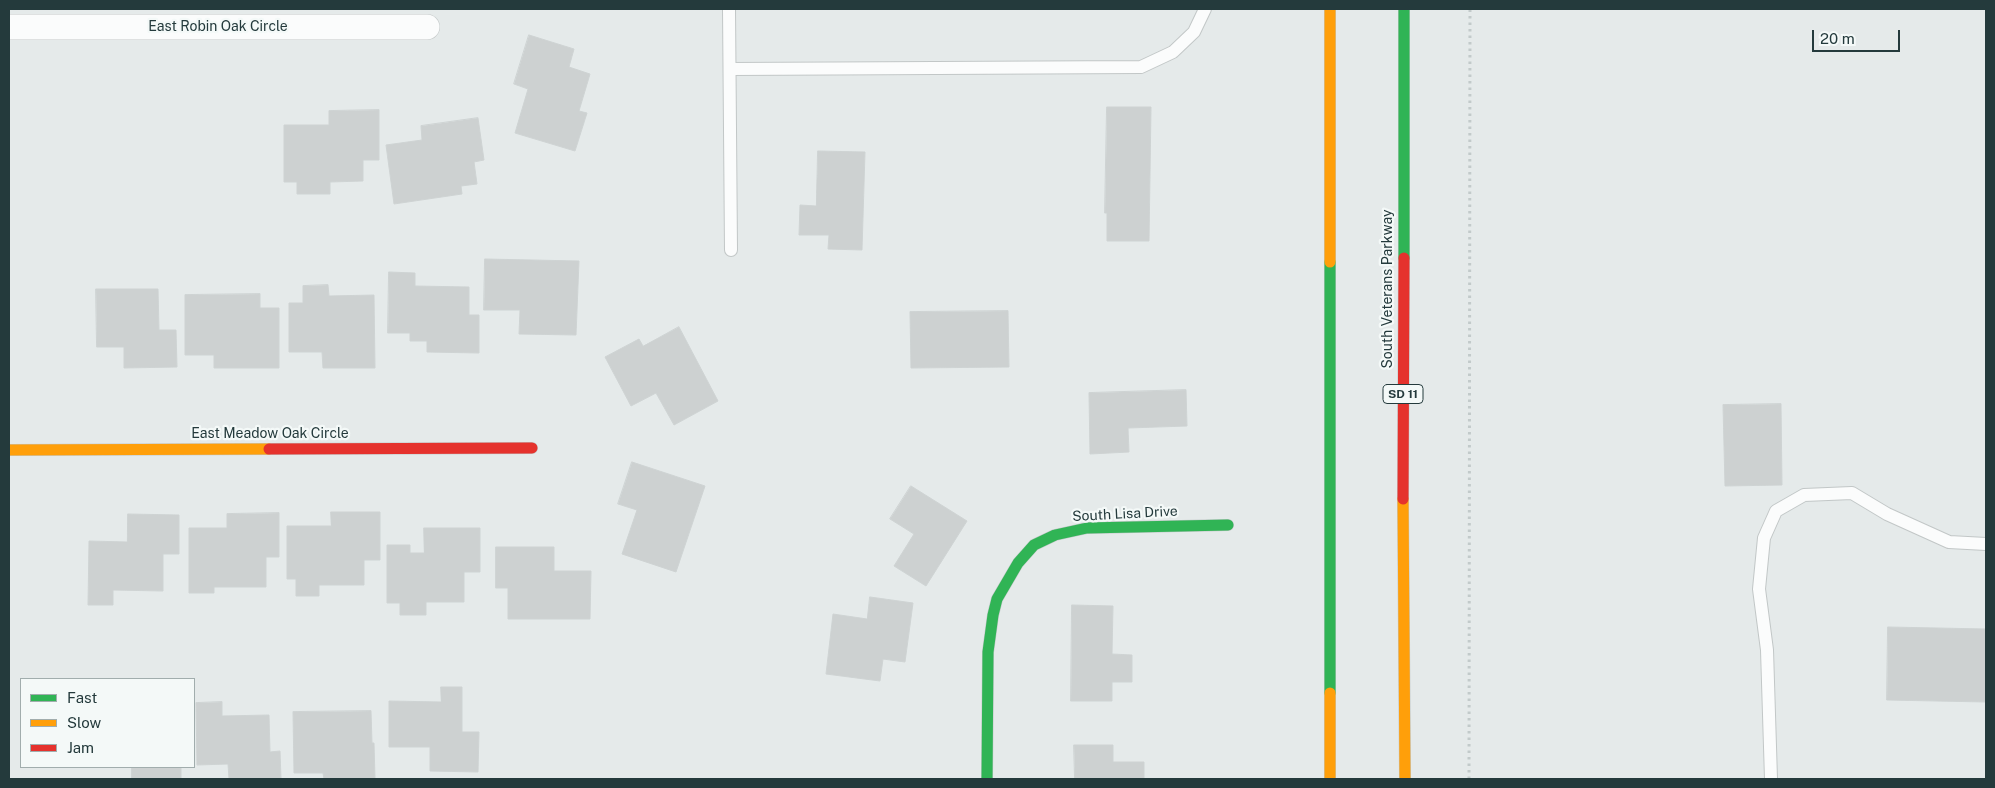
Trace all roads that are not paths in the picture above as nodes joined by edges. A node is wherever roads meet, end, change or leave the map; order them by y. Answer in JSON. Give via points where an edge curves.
{"nodes":[{"id":1,"x":729,"y":9,"type":"edge"},
{"id":2,"x":1205,"y":9,"type":"edge"},
{"id":3,"x":1330,"y":9,"type":"edge"},
{"id":4,"x":1404,"y":9,"type":"edge"},
{"id":5,"x":9,"y":27,"type":"edge"},
{"id":6,"x":427,"y":27,"type":"dead end"},
{"id":7,"x":730,"y":69,"type":"junction"},
{"id":8,"x":732,"y":250,"type":"dead end"},
{"id":9,"x":532,"y":448,"type":"dead end"},
{"id":10,"x":9,"y":450,"type":"edge"},
{"id":11,"x":1228,"y":525,"type":"dead end"},
{"id":12,"x":1986,"y":544,"type":"edge"},
{"id":13,"x":987,"y":779,"type":"edge"},
{"id":14,"x":1330,"y":779,"type":"edge"},
{"id":15,"x":1405,"y":779,"type":"edge"},
{"id":16,"x":1771,"y":779,"type":"edge"}],
"edges":[{"from":1,"to":7,"type":"lane"},
{"from":2,"to":7,"type":"lane","via":[[1194,32],[1173,52],[1141,67]]},
{"from":3,"to":14,"type":"main road"},
{"from":4,"to":15,"type":"main road","name":"South Veterans Parkway","number":"SD 11"},
{"from":5,"to":6,"type":"street","name":"East Robin Oak Circle"},
{"from":7,"to":8,"type":"lane"},
{"from":9,"to":10,"type":"main road","name":"East Meadow Oak Circle"},
{"from":11,"to":13,"type":"main road","name":"South Lisa Drive","via":[[1087,528],[1055,535],[1034,545],[1018,563],[997,599],[993,615],[988,652]]},
{"from":12,"to":16,"type":"lane","via":[[1949,542],[1888,514],[1852,493],[1804,495],[1776,511],[1764,538],[1759,589],[1768,650]]}]}
